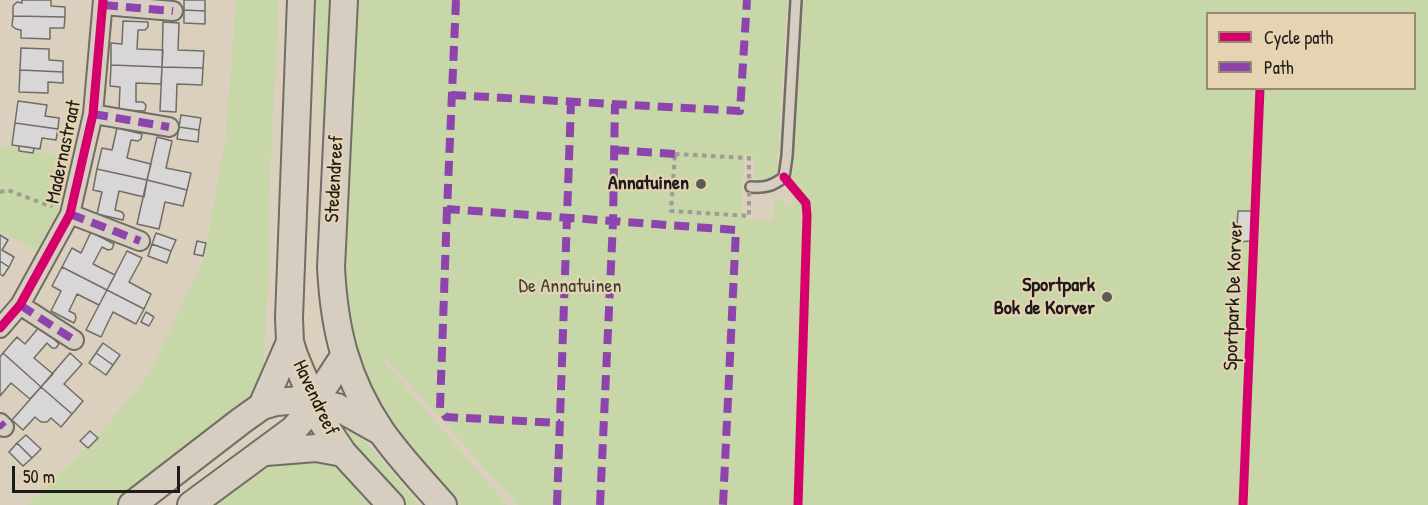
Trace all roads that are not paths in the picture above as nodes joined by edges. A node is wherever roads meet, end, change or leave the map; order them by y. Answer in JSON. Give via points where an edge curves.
{"nodes":[{"id":1,"x":302,"y":0,"type":"edge"},
{"id":2,"x":344,"y":0,"type":"edge"},
{"id":3,"x":796,"y":0,"type":"edge"},
{"id":4,"x":103,"y":2,"type":"edge"},
{"id":5,"x":173,"y":11,"type":"dead end"},
{"id":6,"x":93,"y":114,"type":"junction"},
{"id":7,"x":169,"y":127,"type":"dead end"},
{"id":8,"x":751,"y":187,"type":"road end"},
{"id":9,"x":70,"y":214,"type":"junction"},
{"id":10,"x":140,"y":241,"type":"dead end"},
{"id":11,"x":20,"y":305,"type":"junction"},
{"id":12,"x":0,"y":328,"type":"edge"},
{"id":13,"x":74,"y":340,"type":"dead end"},
{"id":14,"x":290,"y":342,"type":"junction"},
{"id":15,"x":344,"y":356,"type":"junction"},
{"id":16,"x":313,"y":402,"type":"junction"},
{"id":17,"x":262,"y":406,"type":"junction"},
{"id":18,"x":381,"y":432,"type":"junction"},
{"id":19,"x":266,"y":452,"type":"junction"},
{"id":20,"x":343,"y":453,"type":"junction"},
{"id":21,"x":132,"y":505,"type":"edge"},
{"id":22,"x":190,"y":505,"type":"edge"},
{"id":23,"x":392,"y":505,"type":"edge"},
{"id":24,"x":443,"y":505,"type":"edge"}],
"edges":[{"from":1,"to":14,"type":"main road","name":"Stedendreef"},
{"from":2,"to":15,"type":"main road","name":"Stedendreef","via":[[331,267]]},
{"from":3,"to":8,"type":"lane","via":[[784,177],[774,185]]},
{"from":4,"to":5,"type":"street"},
{"from":4,"to":6,"type":"street","name":"Madernastraat"},
{"from":6,"to":7,"type":"street"},
{"from":6,"to":9,"type":"street","name":"Madernastraat"},
{"from":9,"to":10,"type":"street"},
{"from":9,"to":11,"type":"street","name":"Madernastraat"},
{"from":11,"to":12,"type":"street","name":"Madernastraat"},
{"from":11,"to":13,"type":"street"},
{"from":14,"to":16,"type":"main road","name":"Havendreef"},
{"from":14,"to":17,"type":"main road"},
{"from":15,"to":16,"type":"main road"},
{"from":15,"to":18,"type":"main road","name":"Stedendreef","via":[[356,390]]},
{"from":16,"to":17,"type":"main road","via":[[289,400]]},
{"from":16,"to":18,"type":"main road","via":[[346,411]]},
{"from":16,"to":19,"type":"main road","via":[[294,429]]},
{"from":16,"to":20,"type":"main road","name":"Havendreef"},
{"from":17,"to":21,"type":"main road"},
{"from":18,"to":24,"type":"main road"},
{"from":19,"to":20,"type":"main road","via":[[316,448]]},
{"from":19,"to":22,"type":"main road"},
{"from":20,"to":23,"type":"main road","name":"Havendreef"}]}
